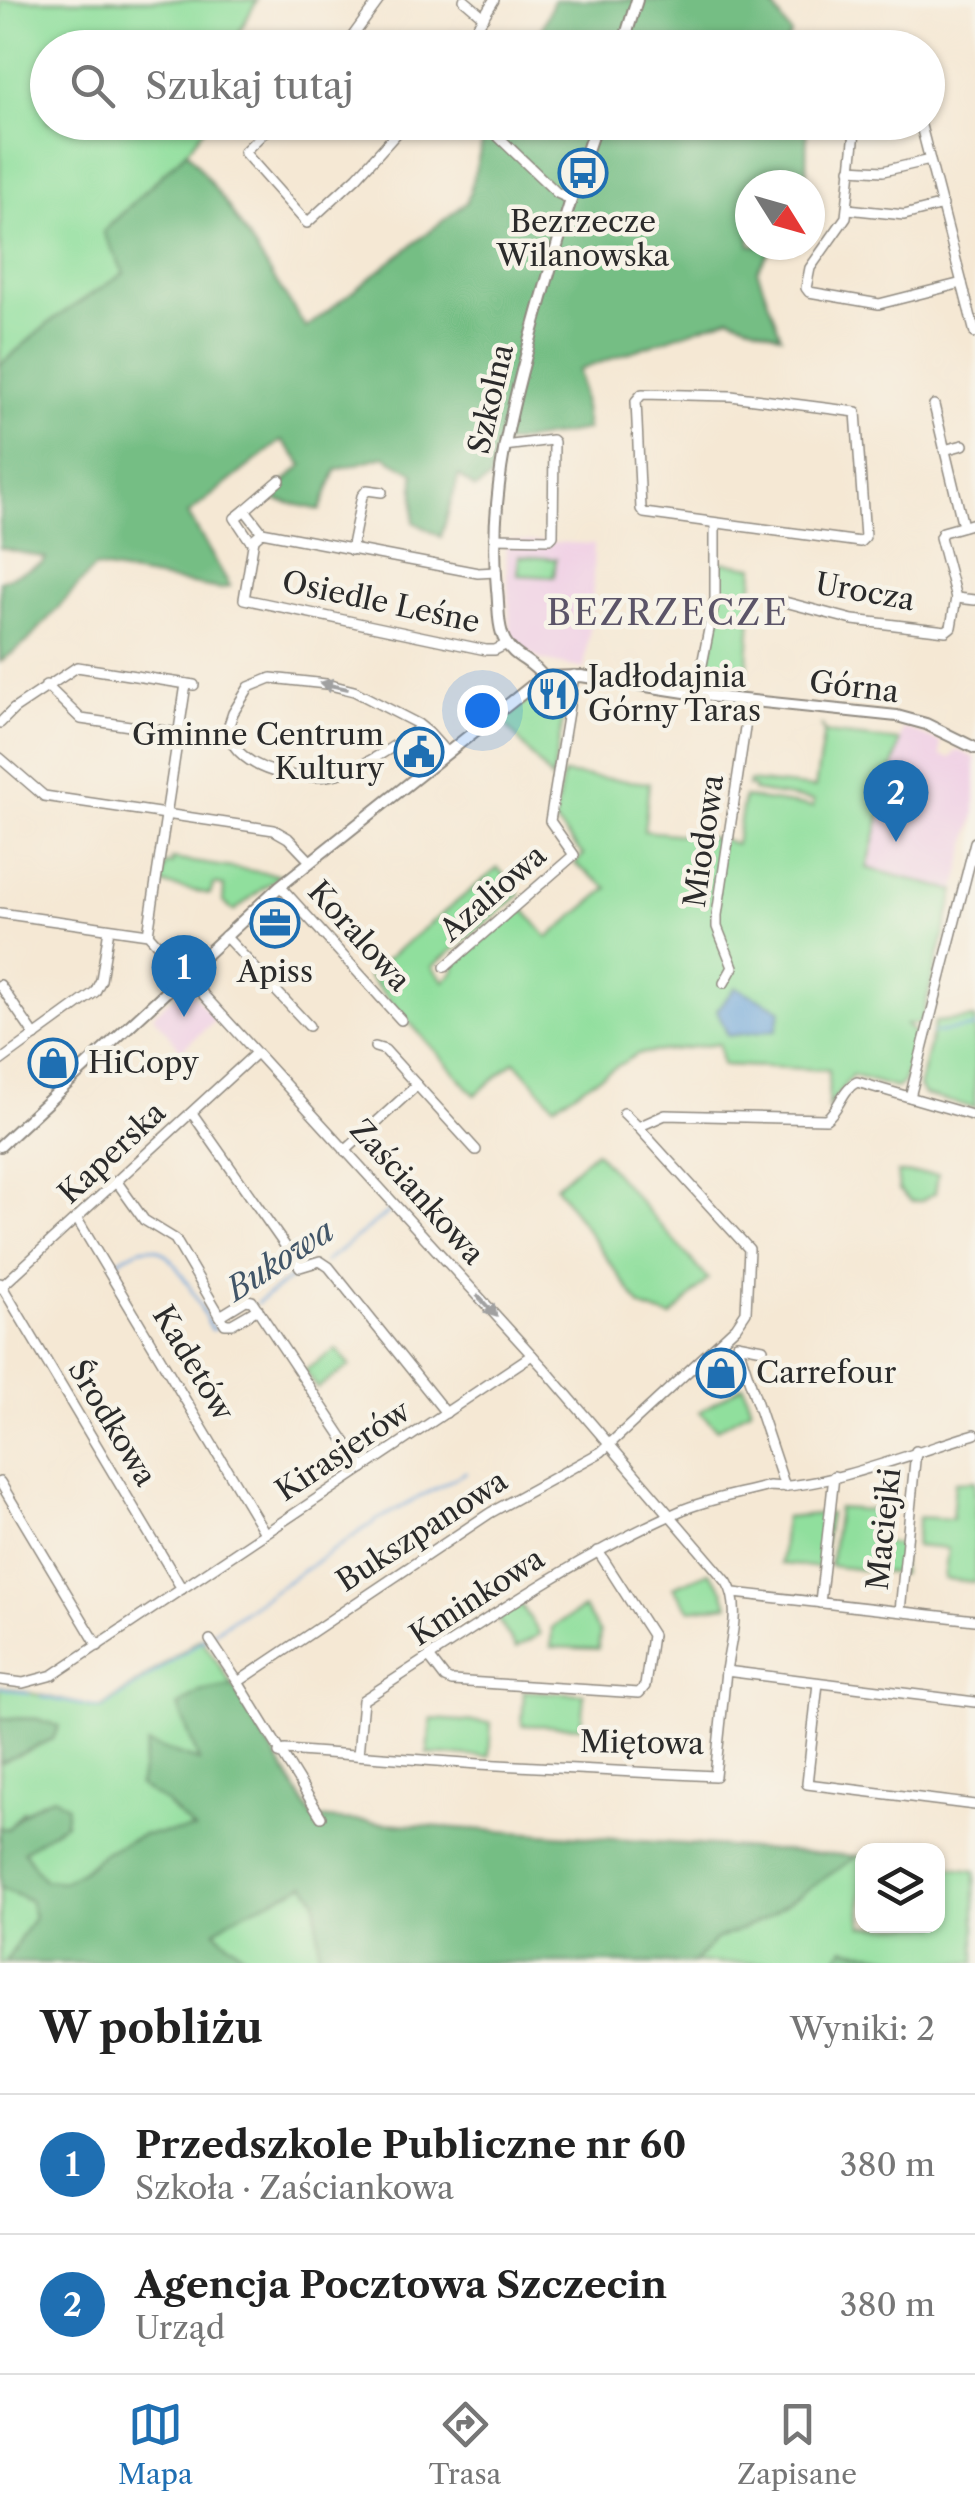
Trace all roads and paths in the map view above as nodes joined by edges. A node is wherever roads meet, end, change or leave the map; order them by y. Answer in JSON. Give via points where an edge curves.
{"nodes":[{"id":1,"x":379,"y":0,"type":"edge"},
{"id":2,"x":464,"y":0,"type":"edge"},
{"id":3,"x":494,"y":0,"type":"edge"},
{"id":4,"x":638,"y":0,"type":"edge"},
{"id":5,"x":484,"y":17,"type":"junction"},
{"id":6,"x":357,"y":30,"type":"edge"},
{"id":7,"x":476,"y":30,"type":"edge"},
{"id":8,"x":628,"y":30,"type":"edge"},
{"id":9,"x":256,"y":140,"type":"edge"},
{"id":10,"x":391,"y":140,"type":"edge"},
{"id":11,"x":502,"y":140,"type":"edge"},
{"id":12,"x":590,"y":140,"type":"edge"},
{"id":13,"x":854,"y":140,"type":"edge"},
{"id":14,"x":925,"y":140,"type":"edge"},
{"id":15,"x":930,"y":160,"type":"junction"},
{"id":16,"x":850,"y":170,"type":"junction"},
{"id":17,"x":570,"y":199,"type":"junction"},
{"id":18,"x":944,"y":205,"type":"junction"},
{"id":19,"x":848,"y":209,"type":"junction"},
{"id":20,"x":962,"y":283,"type":"junction"},
{"id":21,"x":975,"y":332,"type":"edge"},
{"id":22,"x":934,"y":405,"type":"dead end"},
{"id":23,"x":963,"y":445,"type":"dead end"},
{"id":24,"x":504,"y":446,"type":"junction"},
{"id":25,"x":944,"y":450,"type":"junction"},
{"id":26,"x":280,"y":480,"type":"dead end"},
{"id":27,"x":382,"y":492,"type":"dead end"},
{"id":28,"x":975,"y":523,"type":"edge"},
{"id":29,"x":715,"y":524,"type":"junction"},
{"id":30,"x":962,"y":526,"type":"junction"},
{"id":31,"x":258,"y":536,"type":"junction"},
{"id":32,"x":494,"y":538,"type":"junction"},
{"id":33,"x":351,"y":550,"type":"junction"},
{"id":34,"x":496,"y":572,"type":"junction"},
{"id":35,"x":956,"y":598,"type":"junction"},
{"id":36,"x":975,"y":600,"type":"edge"},
{"id":37,"x":782,"y":601,"type":"dead end"},
{"id":38,"x":506,"y":644,"type":"junction"},
{"id":39,"x":574,"y":675,"type":"junction"},
{"id":40,"x":543,"y":677,"type":"junction"},
{"id":41,"x":46,"y":686,"type":"junction"},
{"id":42,"x":696,"y":695,"type":"junction"},
{"id":43,"x":748,"y":701,"type":"junction"},
{"id":44,"x":410,"y":720,"type":"junction"},
{"id":45,"x":0,"y":724,"type":"edge"},
{"id":46,"x":422,"y":727,"type":"junction"},
{"id":47,"x":178,"y":733,"type":"junction"},
{"id":48,"x":409,"y":734,"type":"junction"},
{"id":49,"x":975,"y":748,"type":"edge"},
{"id":50,"x":446,"y":752,"type":"junction"},
{"id":51,"x":0,"y":758,"type":"edge"},
{"id":52,"x":166,"y":815,"type":"junction"},
{"id":53,"x":975,"y":842,"type":"edge"},
{"id":54,"x":310,"y":861,"type":"junction"},
{"id":55,"x":280,"y":886,"type":"junction"},
{"id":56,"x":0,"y":913,"type":"edge"},
{"id":57,"x":110,"y":930,"type":"junction"},
{"id":58,"x":148,"y":934,"type":"junction"},
{"id":59,"x":225,"y":936,"type":"junction"},
{"id":60,"x":445,"y":968,"type":"dead end"},
{"id":61,"x":184,"y":974,"type":"junction"},
{"id":62,"x":724,"y":983,"type":"dead end"},
{"id":63,"x":0,"y":985,"type":"edge"},
{"id":64,"x":401,"y":1020,"type":"dead end"},
{"id":65,"x":309,"y":1026,"type":"dead end"},
{"id":66,"x":36,"y":1036,"type":"junction"},
{"id":67,"x":375,"y":1046,"type":"dead end"},
{"id":68,"x":256,"y":1053,"type":"junction"},
{"id":69,"x":0,"y":1061,"type":"edge"},
{"id":70,"x":417,"y":1085,"type":"junction"},
{"id":71,"x":905,"y":1096,"type":"junction"},
{"id":72,"x":899,"y":1107,"type":"dead end"},
{"id":73,"x":624,"y":1112,"type":"dead end"},
{"id":74,"x":192,"y":1113,"type":"junction"},
{"id":75,"x":975,"y":1116,"type":"edge"},
{"id":76,"x":638,"y":1128,"type":"junction"},
{"id":77,"x":0,"y":1146,"type":"edge"},
{"id":78,"x":476,"y":1150,"type":"dead end"},
{"id":79,"x":345,"y":1151,"type":"junction"},
{"id":80,"x":117,"y":1182,"type":"junction"},
{"id":81,"x":77,"y":1219,"type":"junction"},
{"id":82,"x":1,"y":1286,"type":"edge"},
{"id":83,"x":728,"y":1335,"type":"junction"},
{"id":84,"x":738,"y":1346,"type":"junction"},
{"id":85,"x":763,"y":1349,"type":"dead end"},
{"id":86,"x":532,"y":1355,"type":"junction"},
{"id":87,"x":446,"y":1413,"type":"junction"},
{"id":88,"x":975,"y":1434,"type":"edge"},
{"id":89,"x":611,"y":1444,"type":"junction"},
{"id":90,"x":916,"y":1451,"type":"junction"},
{"id":91,"x":363,"y":1468,"type":"junction"},
{"id":92,"x":834,"y":1476,"type":"junction"},
{"id":93,"x":0,"y":1482,"type":"edge"},
{"id":94,"x":785,"y":1487,"type":"junction"},
{"id":95,"x":671,"y":1516,"type":"junction"},
{"id":96,"x":265,"y":1533,"type":"junction"},
{"id":97,"x":598,"y":1551,"type":"junction"},
{"id":98,"x":182,"y":1589,"type":"junction"},
{"id":99,"x":734,"y":1593,"type":"junction"},
{"id":100,"x":820,"y":1604,"type":"junction"},
{"id":101,"x":900,"y":1611,"type":"junction"},
{"id":102,"x":975,"y":1620,"type":"edge"},
{"id":103,"x":210,"y":1640,"type":"dead end"},
{"id":104,"x":98,"y":1646,"type":"junction"},
{"id":105,"x":430,"y":1657,"type":"junction"},
{"id":106,"x":726,"y":1671,"type":"junction"},
{"id":107,"x":0,"y":1680,"type":"edge"},
{"id":108,"x":238,"y":1682,"type":"junction"},
{"id":109,"x":818,"y":1682,"type":"junction"},
{"id":110,"x":975,"y":1702,"type":"edge"},
{"id":111,"x":279,"y":1753,"type":"junction"},
{"id":112,"x":358,"y":1756,"type":"junction"},
{"id":113,"x":975,"y":1805,"type":"edge"},
{"id":114,"x":320,"y":1817,"type":"dead end"}],
"edges":[{"from":1,"to":6,"type":"street"},
{"from":2,"to":5,"type":"street"},
{"from":3,"to":5,"type":"street"},
{"from":4,"to":8,"type":"street"},
{"from":5,"to":7,"type":"street"},
{"from":9,"to":10,"type":"street","via":[[244,152],[308,224]]},
{"from":11,"to":17,"type":"street"},
{"from":12,"to":17,"type":"street","name":"Szkolna"},
{"from":13,"to":16,"type":"street"},
{"from":14,"to":15,"type":"street"},
{"from":15,"to":16,"type":"street"},
{"from":15,"to":18,"type":"street"},
{"from":16,"to":19,"type":"street"},
{"from":17,"to":24,"type":"street","name":"Szkolna"},
{"from":18,"to":19,"type":"street","via":[[899,215]]},
{"from":18,"to":20,"type":"street"},
{"from":19,"to":20,"type":"street","via":[[809,271],[809,292],[879,304]]},
{"from":20,"to":21,"type":"street"},
{"from":22,"to":25,"type":"street"},
{"from":23,"to":25,"type":"street"},
{"from":24,"to":32,"type":"street","name":"Szkolna"},
{"from":24,"to":32,"type":"street","via":[[554,442],[554,536]]},
{"from":25,"to":30,"type":"street"},
{"from":26,"to":31,"type":"street","name":"Osiedle Leśne","via":[[245,510]]},
{"from":27,"to":33,"type":"street","name":"Osiedle Leśne","via":[[362,496]]},
{"from":28,"to":30,"type":"street"},
{"from":29,"to":29,"type":"street","via":[[860,542],[866,529],[856,412],[731,396],[642,394],[636,401],[641,509]]},
{"from":29,"to":42,"type":"street","via":[[715,599]]},
{"from":30,"to":35,"type":"street","via":[[940,537]]},
{"from":31,"to":33,"type":"street","name":"Osiedle Leśne"},
{"from":31,"to":38,"type":"street","name":"Osiedle Leśne","via":[[244,599],[486,650]]},
{"from":32,"to":34,"type":"street","name":"Szkolna"},
{"from":33,"to":34,"type":"street","name":"Osiedle Leśne"},
{"from":34,"to":38,"type":"street","name":"Szkolna"},
{"from":35,"to":36,"type":"street","name":"Urocza"},
{"from":35,"to":37,"type":"street","name":"Urocza","via":[[946,631],[853,620]]},
{"from":38,"to":40,"type":"street"},
{"from":39,"to":40,"type":"street","name":"Górna"},
{"from":39,"to":42,"type":"street","name":"Górna"},
{"from":39,"to":60,"type":"street","name":"Azaliowa","via":[[550,821],[574,855]]},
{"from":40,"to":50,"type":"street","name":"Koralowa"},
{"from":41,"to":45,"type":"street"},
{"from":41,"to":47,"type":"street","via":[[81,719]]},
{"from":41,"to":47,"type":"street","via":[[82,667],[190,684]]},
{"from":42,"to":43,"type":"street","name":"Górna"},
{"from":43,"to":49,"type":"street","name":"Górna","via":[[910,718]]},
{"from":43,"to":62,"type":"street","name":"Miodowa","via":[[717,915],[733,967]]},
{"from":44,"to":46,"type":"street"},
{"from":44,"to":48,"type":"street"},
{"from":44,"to":48,"type":"street","one_way":true,"via":[[354,691],[271,678],[246,692],[228,731],[250,762],[320,776],[354,768]]},
{"from":46,"to":48,"type":"street"},
{"from":46,"to":50,"type":"street"},
{"from":47,"to":52,"type":"street"},
{"from":50,"to":54,"type":"street","name":"Koralowa"},
{"from":51,"to":52,"type":"street","via":[[44,796]]},
{"from":52,"to":54,"type":"street","via":[[274,830]]},
{"from":52,"to":58,"type":"street"},
{"from":53,"to":71,"type":"street"},
{"from":54,"to":55,"type":"street","name":"Koralowa"},
{"from":55,"to":59,"type":"street","name":"Koralowa"},
{"from":55,"to":64,"type":"street","name":"Koralowa"},
{"from":56,"to":57,"type":"street"},
{"from":57,"to":58,"type":"street"},
{"from":57,"to":66,"type":"street","via":[[95,992]]},
{"from":58,"to":61,"type":"street","name":"Zaściankowa"},
{"from":59,"to":61,"type":"street","name":"Koralowa"},
{"from":59,"to":65,"type":"street"},
{"from":61,"to":68,"type":"street","name":"Zaściankowa"},
{"from":61,"to":77,"type":"street","name":"Koralowa"},
{"from":63,"to":66,"type":"street"},
{"from":66,"to":69,"type":"street"},
{"from":67,"to":70,"type":"street"},
{"from":68,"to":74,"type":"street","name":"Kaperska"},
{"from":68,"to":79,"type":"street","name":"Zaściankowa"},
{"from":70,"to":78,"type":"street"},
{"from":70,"to":79,"type":"street"},
{"from":71,"to":72,"type":"street"},
{"from":71,"to":75,"type":"street"},
{"from":71,"to":76,"type":"street","via":[[857,1082],[826,1119],[665,1115]]},
{"from":73,"to":76,"type":"street"},
{"from":74,"to":80,"type":"street","name":"Kaperska"},
{"from":74,"to":87,"type":"street","via":[[300,1266],[323,1260],[329,1266]]},
{"from":76,"to":83,"type":"street","name":"Bukszpanowa","via":[[749,1249],[746,1312]]},
{"from":79,"to":86,"type":"street","name":"Zaściankowa","one_way":true},
{"from":80,"to":81,"type":"street","name":"Kaperska"},
{"from":80,"to":91,"type":"street","via":[[144,1220],[175,1239],[228,1325],[258,1309]]},
{"from":81,"to":82,"type":"street","name":"Kaperska"},
{"from":81,"to":96,"type":"street","name":"Kadetów"},
{"from":82,"to":98,"type":"street","name":"Środkowa"},
{"from":83,"to":84,"type":"street"},
{"from":83,"to":89,"type":"street","name":"Bukszpanowa"},
{"from":84,"to":85,"type":"street"},
{"from":84,"to":94,"type":"street"},
{"from":86,"to":87,"type":"street","name":"Kirasjerów"},
{"from":86,"to":89,"type":"street","name":"Zaściankowa"},
{"from":87,"to":91,"type":"street","name":"Kirasjerów"},
{"from":88,"to":90,"type":"street","name":"Kminkowa"},
{"from":89,"to":95,"type":"street"},
{"from":89,"to":108,"type":"street","name":"Bukszpanowa","via":[[490,1513]]},
{"from":90,"to":92,"type":"street","name":"Kminkowa"},
{"from":90,"to":101,"type":"street","name":"Maciejki"},
{"from":91,"to":96,"type":"street","name":"Kirasjerów"},
{"from":92,"to":94,"type":"street","name":"Kminkowa"},
{"from":92,"to":100,"type":"street","name":"Maciejki"},
{"from":93,"to":104,"type":"street"},
{"from":94,"to":95,"type":"street","name":"Kminkowa"},
{"from":95,"to":97,"type":"street","name":"Kminkowa"},
{"from":95,"to":99,"type":"street"},
{"from":96,"to":98,"type":"street","name":"Kirasjerów"},
{"from":97,"to":105,"type":"street","name":"Kminkowa"},
{"from":97,"to":105,"type":"street","via":[[652,1635],[639,1693],[452,1681]]},
{"from":98,"to":104,"type":"street","name":"Kirasjerów"},
{"from":99,"to":100,"type":"street","name":"Maciejki"},
{"from":99,"to":106,"type":"street"},
{"from":100,"to":101,"type":"street","name":"Maciejki"},
{"from":101,"to":102,"type":"street","name":"Maciejki"},
{"from":103,"to":108,"type":"street"},
{"from":104,"to":107,"type":"street","name":"Kirasjerów","via":[[47,1678]]},
{"from":105,"to":112,"type":"street","name":"Kminkowa","via":[[363,1700]]},
{"from":106,"to":109,"type":"street"},
{"from":106,"to":112,"type":"street","name":"Miętowa","via":[[715,1776]]},
{"from":108,"to":111,"type":"street"},
{"from":109,"to":110,"type":"street"},
{"from":109,"to":113,"type":"street","via":[[808,1784]]},
{"from":111,"to":112,"type":"street","name":"Miętowa"},
{"from":111,"to":114,"type":"street"}]}
